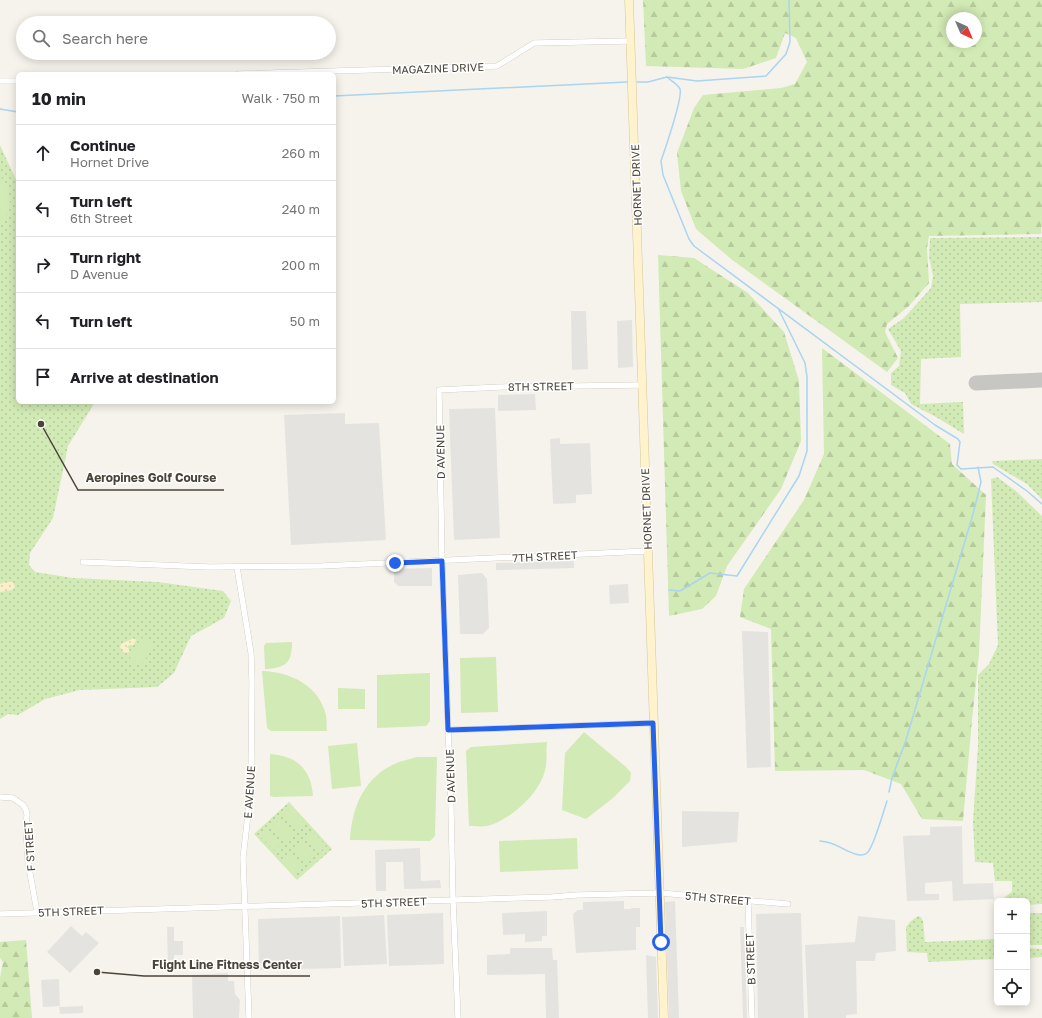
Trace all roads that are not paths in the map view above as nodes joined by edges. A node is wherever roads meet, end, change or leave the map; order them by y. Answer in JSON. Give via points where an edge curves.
{"nodes":[{"id":1,"x":629,"y":0,"type":"edge"},
{"id":2,"x":630,"y":41,"type":"junction"},
{"id":3,"x":303,"y":72,"type":"edge"},
{"id":4,"x":0,"y":81,"type":"edge"},
{"id":5,"x":16,"y":81,"type":"edge"},
{"id":6,"x":642,"y":385,"type":"junction"},
{"id":7,"x":439,"y":390,"type":"joint"},
{"id":8,"x":647,"y":551,"type":"junction"},
{"id":9,"x":442,"y":561,"type":"junction"},
{"id":10,"x":83,"y":562,"type":"dead end"},
{"id":11,"x":237,"y":567,"type":"junction"},
{"id":12,"x":653,"y":723,"type":"junction"},
{"id":13,"x":448,"y":730,"type":"junction"},
{"id":14,"x":0,"y":797,"type":"edge"},
{"id":15,"x":660,"y":893,"type":"junction"},
{"id":16,"x":453,"y":900,"type":"junction"},
{"id":17,"x":748,"y":901,"type":"junction"},
{"id":18,"x":788,"y":904,"type":"dead end"},
{"id":19,"x":245,"y":907,"type":"junction"},
{"id":20,"x":37,"y":912,"type":"junction"},
{"id":21,"x":0,"y":914,"type":"edge"},
{"id":22,"x":249,"y":1018,"type":"edge"},
{"id":23,"x":458,"y":1018,"type":"edge"},
{"id":24,"x":664,"y":1018,"type":"edge"},
{"id":25,"x":752,"y":1018,"type":"edge"}],
"edges":[{"from":1,"to":2,"type":"main road","name":"HORNET DRIVE"},
{"from":2,"to":3,"type":"street","name":"MAGAZINE DRIVE","via":[[534,43],[497,66]]},
{"from":2,"to":6,"type":"main road","name":"HORNET DRIVE"},
{"from":4,"to":5,"type":"street"},
{"from":6,"to":7,"type":"street","name":"8TH STREET"},
{"from":6,"to":8,"type":"main road","name":"HORNET DRIVE"},
{"from":7,"to":9,"type":"street","name":"D AVENUE"},
{"from":8,"to":9,"type":"street","name":"7TH STREET"},
{"from":8,"to":12,"type":"main road","name":"HORNET DRIVE"},
{"from":9,"to":11,"type":"street","name":"7TH STREET"},
{"from":9,"to":13,"type":"street","name":"D AVENUE"},
{"from":10,"to":11,"type":"street","name":"7TH STREET"},
{"from":11,"to":19,"type":"street","name":"E AVENUE","via":[[251,653],[252,684],[250,806],[243,858]]},
{"from":12,"to":13,"type":"street"},
{"from":12,"to":15,"type":"main road","name":"HORNET DRIVE"},
{"from":13,"to":16,"type":"street","name":"D AVENUE"},
{"from":14,"to":20,"type":"street","name":"F STREET","via":[[13,798],[26,810],[28,862]]},
{"from":15,"to":16,"type":"street","name":"5TH STREET"},
{"from":15,"to":17,"type":"street","name":"5TH STREET"},
{"from":15,"to":24,"type":"main road","name":"HORNET DRIVE"},
{"from":16,"to":19,"type":"street","name":"5TH STREET"},
{"from":16,"to":23,"type":"street","name":"D AVENUE"},
{"from":17,"to":18,"type":"street","name":"5TH STREET"},
{"from":17,"to":25,"type":"street","name":"B STREET"},
{"from":19,"to":20,"type":"street","name":"5TH STREET"},
{"from":19,"to":22,"type":"street","name":"E AVENUE"},
{"from":20,"to":21,"type":"street","name":"5TH STREET"}]}
